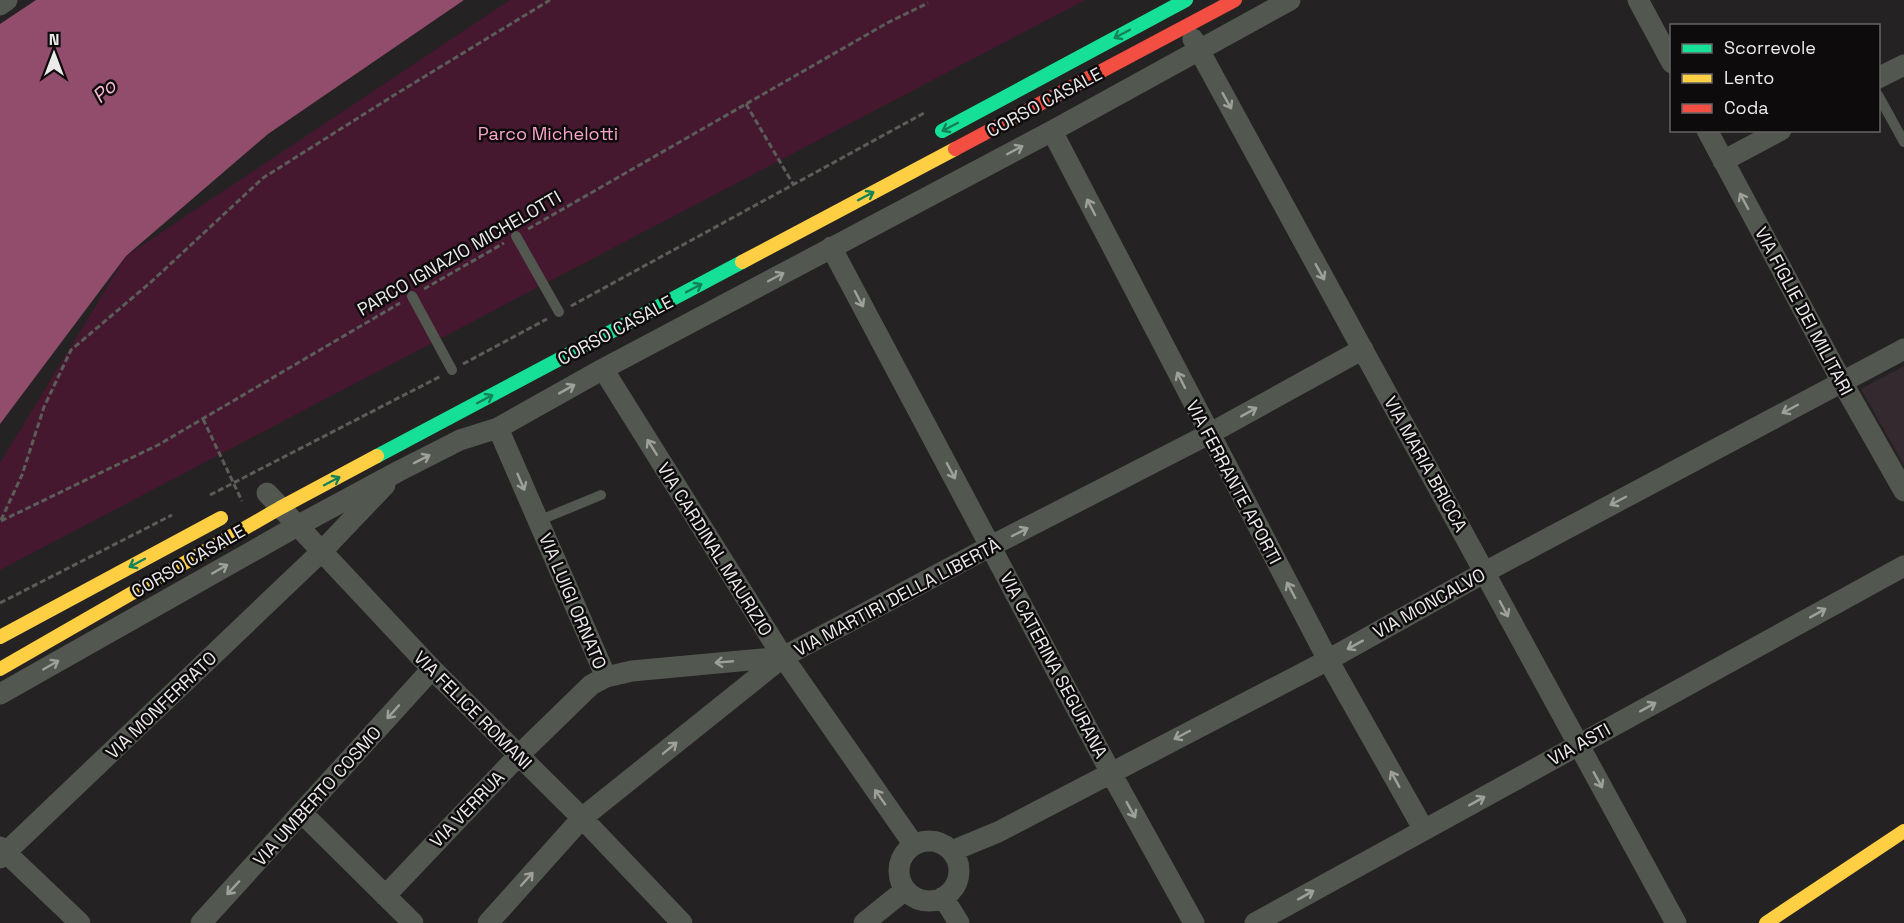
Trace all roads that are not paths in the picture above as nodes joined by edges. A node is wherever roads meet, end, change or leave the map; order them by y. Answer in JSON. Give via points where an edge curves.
{"nodes":[{"id":1,"x":8,"y":0,"type":"edge"},
{"id":2,"x":1235,"y":0,"type":"edge"},
{"id":3,"x":1290,"y":0,"type":"edge"},
{"id":4,"x":1638,"y":0,"type":"edge"},
{"id":5,"x":1180,"y":3,"type":"edge"},
{"id":6,"x":0,"y":5,"type":"edge"},
{"id":7,"x":1185,"y":27,"type":"junction"},
{"id":8,"x":1199,"y":50,"type":"junction"},
{"id":9,"x":1670,"y":61,"type":"edge"},
{"id":10,"x":1904,"y":65,"type":"edge"},
{"id":11,"x":1880,"y":77,"type":"edge"},
{"id":12,"x":1880,"y":99,"type":"edge"},
{"id":13,"x":1052,"y":131,"type":"junction"},
{"id":14,"x":1708,"y":132,"type":"edge"},
{"id":15,"x":1777,"y":132,"type":"edge"},
{"id":16,"x":932,"y":137,"type":"dead end"},
{"id":17,"x":1904,"y":142,"type":"edge"},
{"id":18,"x":1723,"y":161,"type":"junction"},
{"id":19,"x":516,"y":236,"type":"road end"},
{"id":20,"x":831,"y":247,"type":"junction"},
{"id":21,"x":412,"y":296,"type":"road end"},
{"id":22,"x":559,"y":312,"type":"road end"},
{"id":23,"x":1363,"y":349,"type":"junction"},
{"id":24,"x":1904,"y":349,"type":"edge"},
{"id":25,"x":603,"y":369,"type":"junction"},
{"id":26,"x":452,"y":370,"type":"road end"},
{"id":27,"x":1842,"y":382,"type":"junction"},
{"id":28,"x":433,"y":427,"type":"junction"},
{"id":29,"x":498,"y":428,"type":"junction"},
{"id":30,"x":1209,"y":434,"type":"junction"},
{"id":31,"x":399,"y":471,"type":"junction"},
{"id":32,"x":1904,"y":491,"type":"edge"},
{"id":33,"x":601,"y":495,"type":"dead end"},
{"id":34,"x":277,"y":496,"type":"junction"},
{"id":35,"x":538,"y":521,"type":"junction"},
{"id":36,"x":297,"y":526,"type":"junction"},
{"id":37,"x":991,"y":546,"type":"junction"},
{"id":38,"x":322,"y":551,"type":"junction"},
{"id":39,"x":1904,"y":566,"type":"edge"},
{"id":40,"x":1485,"y":572,"type":"junction"},
{"id":41,"x":0,"y":637,"type":"edge"},
{"id":42,"x":783,"y":657,"type":"junction"},
{"id":43,"x":1328,"y":660,"type":"junction"},
{"id":44,"x":0,"y":669,"type":"edge"},
{"id":45,"x":432,"y":669,"type":"junction"},
{"id":46,"x":606,"y":677,"type":"junction"},
{"id":47,"x":0,"y":694,"type":"edge"},
{"id":48,"x":1578,"y":745,"type":"junction"},
{"id":49,"x":518,"y":756,"type":"junction"},
{"id":50,"x":1111,"y":773,"type":"junction"},
{"id":51,"x":302,"y":813,"type":"junction"},
{"id":52,"x":582,"y":818,"type":"junction"},
{"id":53,"x":1424,"y":830,"type":"junction"},
{"id":54,"x":1904,"y":831,"type":"edge"},
{"id":55,"x":914,"y":845,"type":"junction"},
{"id":56,"x":952,"y":851,"type":"junction"},
{"id":57,"x":2,"y":853,"type":"edge"},
{"id":58,"x":905,"y":890,"type":"junction"},
{"id":59,"x":385,"y":896,"type":"junction"},
{"id":60,"x":943,"y":897,"type":"junction"},
{"id":61,"x":81,"y":923,"type":"edge"},
{"id":62,"x":201,"y":923,"type":"edge"},
{"id":63,"x":414,"y":923,"type":"edge"},
{"id":64,"x":488,"y":923,"type":"edge"},
{"id":65,"x":682,"y":923,"type":"edge"},
{"id":66,"x":864,"y":923,"type":"edge"},
{"id":67,"x":959,"y":923,"type":"edge"},
{"id":68,"x":1194,"y":923,"type":"edge"},
{"id":69,"x":1255,"y":923,"type":"edge"},
{"id":70,"x":1676,"y":923,"type":"edge"},
{"id":71,"x":1766,"y":923,"type":"edge"}],
"edges":[{"from":1,"to":6,"type":"street"},
{"from":2,"to":7,"type":"main road","name":"CORSO CASALE"},
{"from":3,"to":8,"type":"street","name":"CORSO CASALE"},
{"from":4,"to":9,"type":"street"},
{"from":5,"to":7,"type":"street","name":"VIA MARIA BRICCA"},
{"from":5,"to":16,"type":"main road","name":"CORSO CASALE","one_way":true},
{"from":7,"to":8,"type":"street","name":"VIA MARIA BRICCA"},
{"from":28,"to":7,"type":"main road","name":"CORSO CASALE","one_way":true},
{"from":8,"to":13,"type":"street","name":"CORSO CASALE"},
{"from":8,"to":23,"type":"street","name":"VIA MARIA BRICCA","one_way":true},
{"from":10,"to":11,"type":"street"},
{"from":12,"to":17,"type":"lane"},
{"from":20,"to":13,"type":"street","name":"CORSO CASALE","one_way":true},
{"from":30,"to":13,"type":"street","name":"VIA FERRANTE APORTI","one_way":true},
{"from":14,"to":18,"type":"street","name":"VIA FIGLIE DEI MILITARI"},
{"from":15,"to":18,"type":"street"},
{"from":27,"to":18,"type":"street","name":"VIA FIGLIE DEI MILITARI","one_way":true},
{"from":19,"to":22,"type":"lane"},
{"from":25,"to":20,"type":"street","name":"CORSO CASALE","one_way":true},
{"from":20,"to":37,"type":"street","name":"VIA CATERINA SEGURANA","one_way":true},
{"from":21,"to":26,"type":"lane"},
{"from":30,"to":23,"type":"street","name":"VIA MARTIRI DELLA LIBERTÀ","one_way":true},
{"from":23,"to":40,"type":"street","name":"VIA MARIA BRICCA"},
{"from":24,"to":27,"type":"street","name":"VIA MONCALVO"},
{"from":29,"to":25,"type":"street","name":"CORSO CASALE","one_way":true},
{"from":42,"to":25,"type":"street","name":"VIA CARDINAL MAURIZIO","one_way":true},
{"from":27,"to":32,"type":"street","name":"VIA FIGLIE DEI MILITARI"},
{"from":27,"to":40,"type":"street","name":"VIA MONCALVO","one_way":true},
{"from":28,"to":29,"type":"street"},
{"from":34,"to":28,"type":"main road","name":"CORSO CASALE","one_way":true},
{"from":31,"to":29,"type":"street","name":"CORSO CASALE","one_way":true,"via":[[460,440]]},
{"from":29,"to":35,"type":"street","name":"VIA LUIGI ORNATO","one_way":true},
{"from":37,"to":30,"type":"street","name":"VIA MARTIRI DELLA LIBERTÀ","one_way":true},
{"from":43,"to":30,"type":"street","name":"VIA FERRANTE APORTI","one_way":true},
{"from":31,"to":36,"type":"street","name":"CORSO CASALE"},
{"from":31,"to":38,"type":"street","name":"CORSO CASALE"},
{"from":33,"to":35,"type":"lane"},
{"from":34,"to":36,"type":"street","name":"VIA FELICE ROMANI"},
{"from":34,"to":41,"type":"main road","name":"CORSO CASALE","one_way":true,"via":[[239,508]]},
{"from":34,"to":44,"type":"main road","name":"CORSO CASALE"},
{"from":35,"to":46,"type":"street","name":"VIA LUIGI ORNATO"},
{"from":36,"to":38,"type":"street","name":"VIA FELICE ROMANI"},
{"from":47,"to":36,"type":"street","name":"CORSO CASALE","one_way":true},
{"from":37,"to":42,"type":"street","name":"VIA MARTIRI DELLA LIBERTÀ"},
{"from":37,"to":50,"type":"street","name":"VIA CATERINA SEGURANA"},
{"from":38,"to":45,"type":"street","name":"VIA FELICE ROMANI"},
{"from":38,"to":57,"type":"street","name":"VIA MONFERRATO"},
{"from":48,"to":39,"type":"street","name":"VIA ASTI","one_way":true},
{"from":40,"to":43,"type":"street","name":"VIA MONCALVO","one_way":true},
{"from":40,"to":48,"type":"street","name":"VIA MARIA BRICCA","one_way":true},
{"from":42,"to":46,"type":"street","name":"VIA LUIGI ORNATO","one_way":true,"via":[[632,671]]},
{"from":52,"to":42,"type":"street","name":"VIA MARTIRI DELLA LIBERTÀ","one_way":true},
{"from":55,"to":42,"type":"street","name":"VIA CARDINAL MAURIZIO","one_way":true},
{"from":43,"to":50,"type":"street","name":"VIA MONCALVO","one_way":true},
{"from":53,"to":43,"type":"street","name":"VIA FERRANTE APORTI","one_way":true},
{"from":45,"to":49,"type":"street","name":"VIA FELICE ROMANI"},
{"from":45,"to":51,"type":"street","name":"VIA UMBERTO COSMO","one_way":true},
{"from":46,"to":49,"type":"street","name":"VIA VERRUA","via":[[591,685]]},
{"from":53,"to":48,"type":"street","name":"VIA ASTI","one_way":true},
{"from":48,"to":70,"type":"street","name":"VIA MARIA BRICCA","one_way":true},
{"from":49,"to":52,"type":"street","name":"VIA FELICE ROMANI"},
{"from":49,"to":59,"type":"street","name":"VIA VERRUA"},
{"from":50,"to":56,"type":"street","name":"VIA MONCALVO","via":[[998,832]]},
{"from":50,"to":68,"type":"street","name":"VIA CATERINA SEGURANA","one_way":true},
{"from":51,"to":59,"type":"street"},
{"from":51,"to":62,"type":"street","name":"VIA UMBERTO COSMO","one_way":true},
{"from":64,"to":52,"type":"street","name":"VIA MARTIRI DELLA LIBERTÀ","one_way":true},
{"from":52,"to":65,"type":"street","name":"VIA FELICE ROMANI"},
{"from":69,"to":53,"type":"street","name":"VIA ASTI","one_way":true},
{"from":54,"to":71,"type":"main road"},
{"from":55,"to":56,"type":"street","via":[[934,841]]},
{"from":55,"to":58,"type":"street","via":[[899,867]]},
{"from":56,"to":60,"type":"street","via":[[957,860],[958,880]]},
{"from":57,"to":61,"type":"street"},
{"from":58,"to":60,"type":"street","via":[[926,901]]},
{"from":58,"to":66,"type":"street"},
{"from":59,"to":63,"type":"street"},
{"from":60,"to":67,"type":"street"}]}
